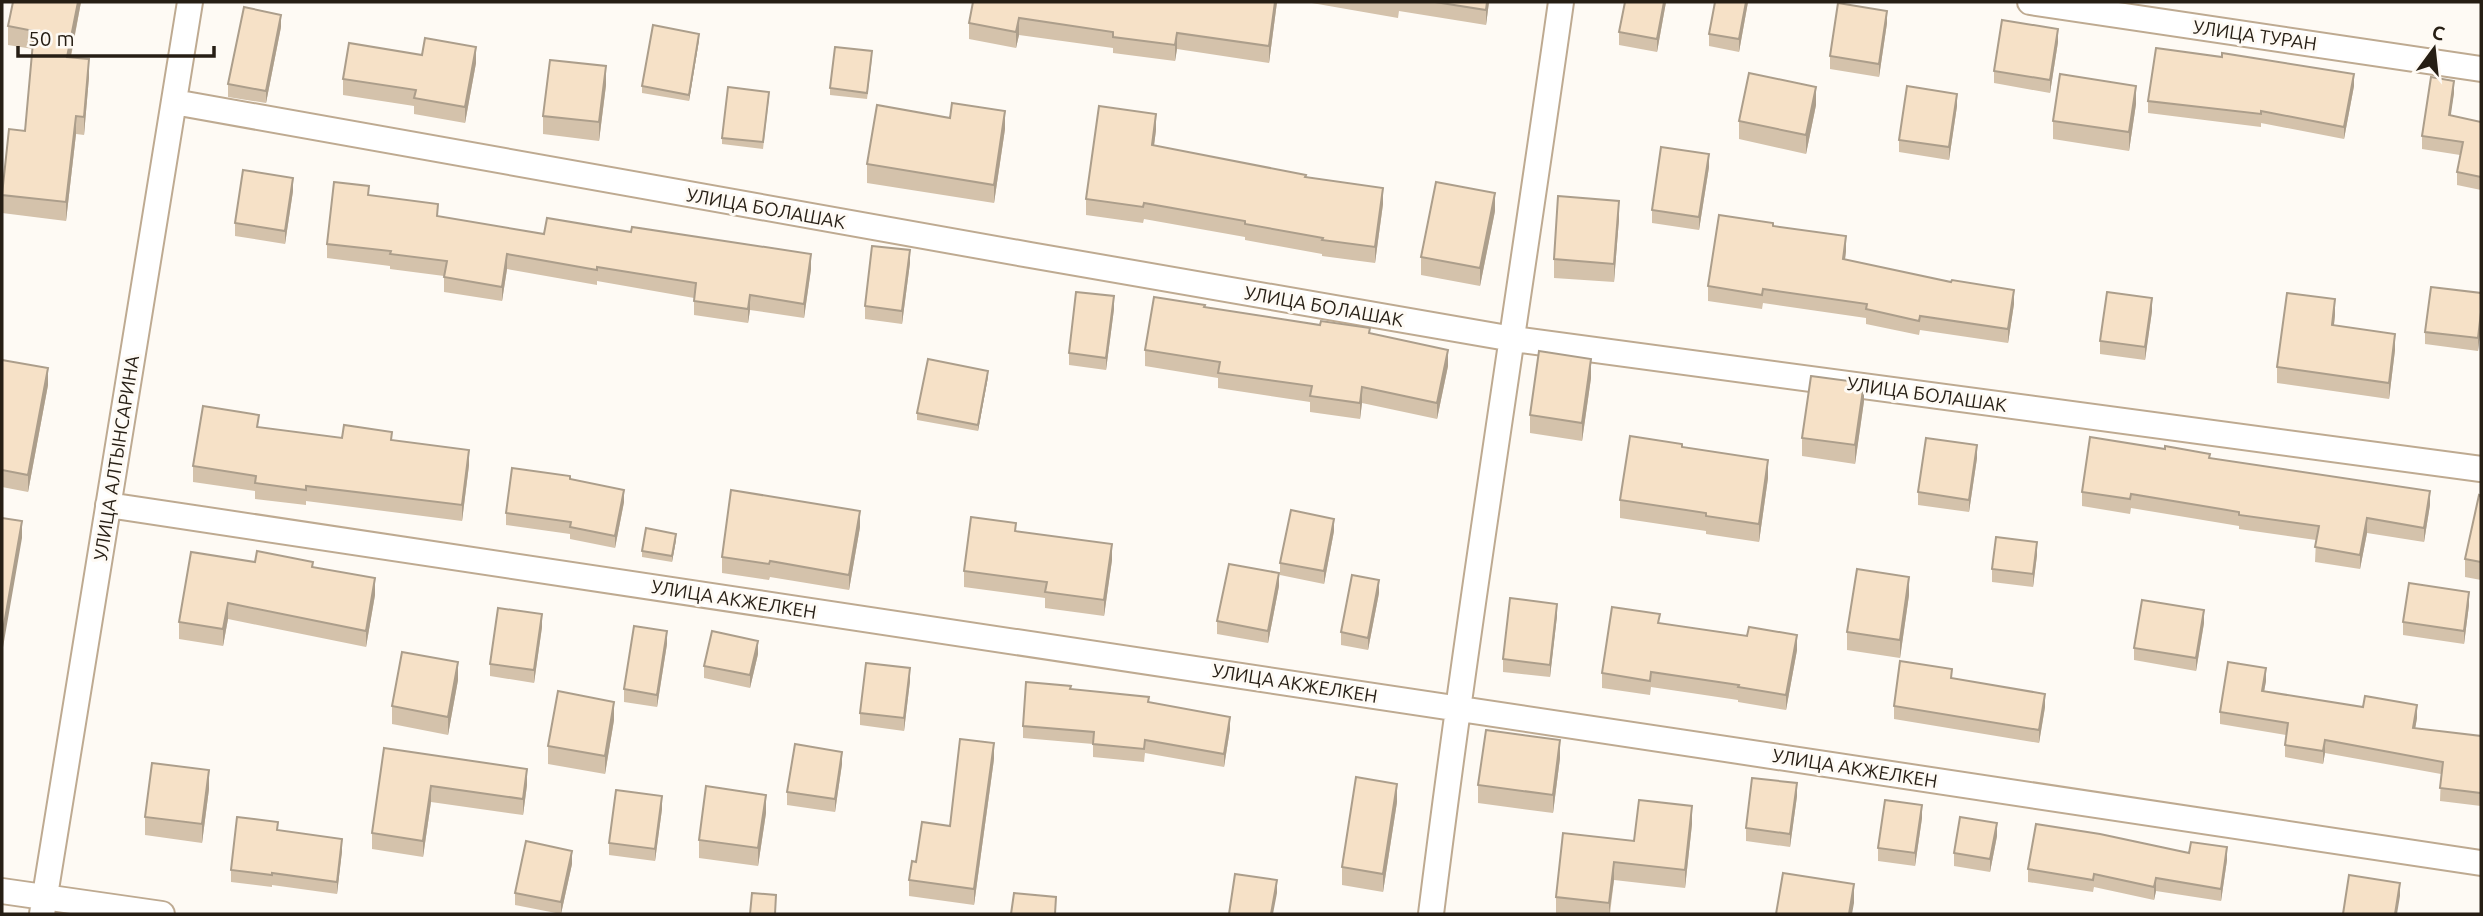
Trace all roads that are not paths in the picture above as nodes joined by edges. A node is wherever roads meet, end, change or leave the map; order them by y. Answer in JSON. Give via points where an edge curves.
{"nodes":[{"id":1,"x":190,"y":2,"type":"edge"},
{"id":2,"x":1562,"y":2,"type":"edge"},
{"id":3,"x":2030,"y":2,"type":"edge"},
{"id":4,"x":2481,"y":69,"type":"edge"},
{"id":5,"x":174,"y":102,"type":"junction"},
{"id":6,"x":1513,"y":339,"type":"junction"},
{"id":7,"x":2481,"y":469,"type":"edge"},
{"id":8,"x":108,"y":505,"type":"junction"},
{"id":9,"x":1457,"y":708,"type":"junction"},
{"id":10,"x":2481,"y":863,"type":"edge"},
{"id":11,"x":2,"y":891,"type":"edge"},
{"id":12,"x":43,"y":905,"type":"edge"},
{"id":13,"x":162,"y":914,"type":"edge"},
{"id":14,"x":1431,"y":914,"type":"edge"}],
"edges":[{"from":1,"to":5,"type":"street","name":"УЛИЦА АЛТЫНСАРИНА"},
{"from":2,"to":6,"type":"street"},
{"from":3,"to":4,"type":"street","name":"УЛИЦА ТУРАН"},
{"from":5,"to":6,"type":"street","name":"УЛИЦА БОЛАШАК"},
{"from":5,"to":8,"type":"street","name":"УЛИЦА АЛТЫНСАРИНА"},
{"from":6,"to":7,"type":"street","name":"УЛИЦА БОЛАШАК"},
{"from":6,"to":9,"type":"street"},
{"from":8,"to":9,"type":"street","name":"УЛИЦА АКЖЕЛКЕН"},
{"from":8,"to":12,"type":"street","name":"УЛИЦА АЛТЫНСАРИНА"},
{"from":9,"to":10,"type":"street","name":"УЛИЦА АКЖЕЛКЕН"},
{"from":9,"to":14,"type":"street"},
{"from":11,"to":12,"type":"street"},
{"from":12,"to":13,"type":"street"}]}
